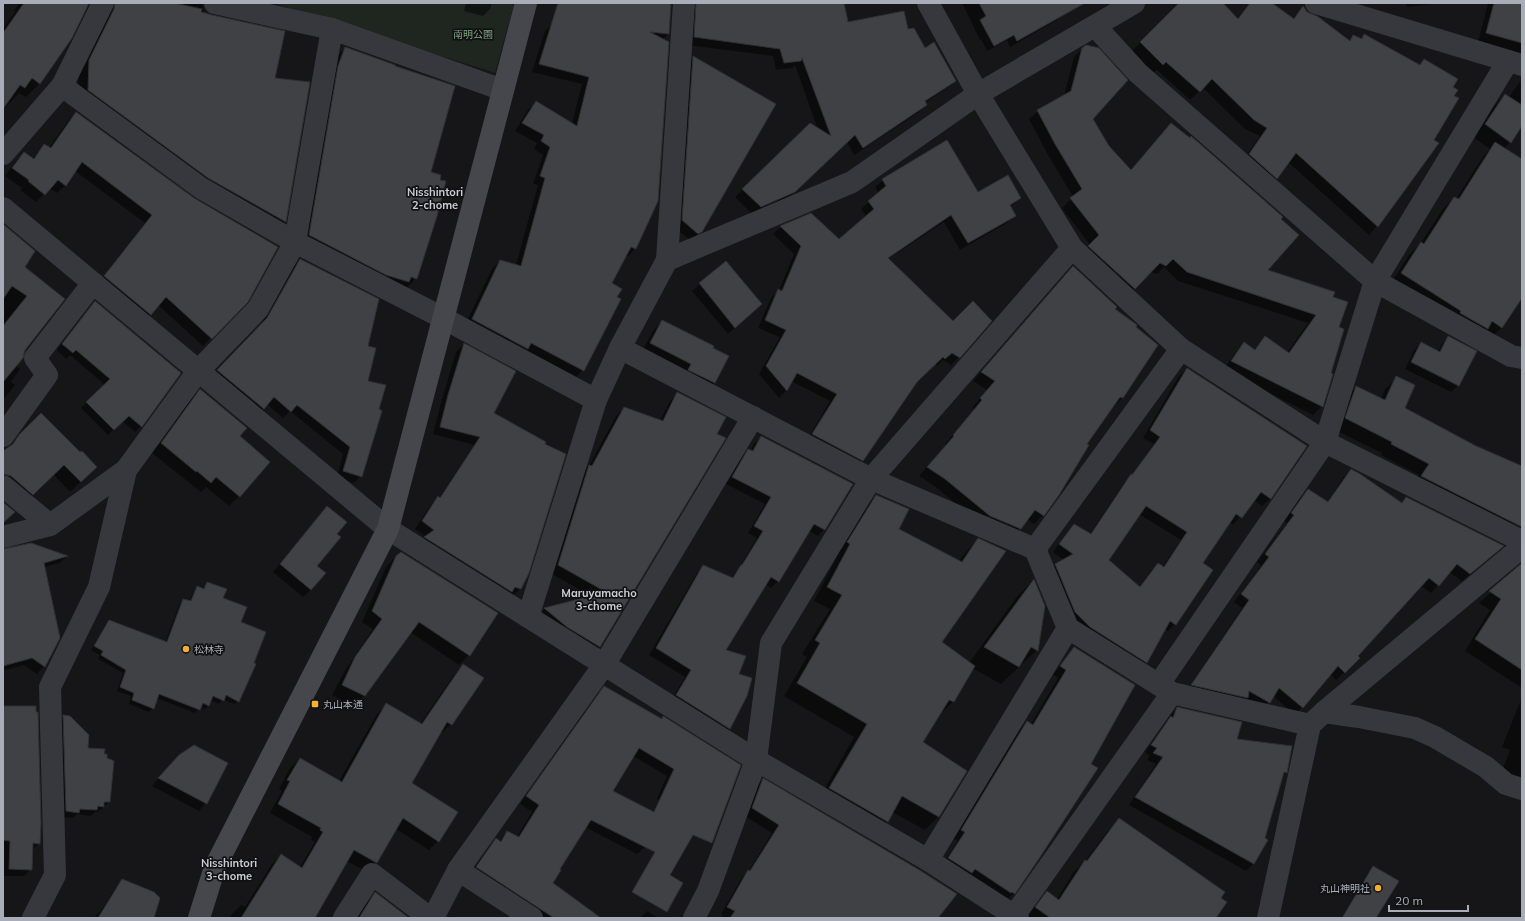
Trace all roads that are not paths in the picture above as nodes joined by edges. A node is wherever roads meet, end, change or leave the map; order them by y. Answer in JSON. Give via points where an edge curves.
{"nodes":[{"id":1,"x":103,"y":3,"type":"edge"},
{"id":2,"x":215,"y":3,"type":"edge"},
{"id":3,"x":526,"y":3,"type":"edge"},
{"id":4,"x":684,"y":3,"type":"edge"},
{"id":5,"x":928,"y":3,"type":"edge"},
{"id":6,"x":1134,"y":3,"type":"edge"},
{"id":7,"x":1316,"y":3,"type":"edge"},
{"id":8,"x":1095,"y":26,"type":"junction"},
{"id":9,"x":332,"y":29,"type":"junction"},
{"id":10,"x":1515,"y":63,"type":"edge"},
{"id":11,"x":62,"y":86,"type":"junction"},
{"id":12,"x":503,"y":90,"type":"junction"},
{"id":13,"x":978,"y":94,"type":"junction"},
{"id":14,"x":3,"y":154,"type":"edge"},
{"id":15,"x":3,"y":208,"type":"edge"},
{"id":16,"x":295,"y":242,"type":"junction"},
{"id":17,"x":1072,"y":248,"type":"junction"},
{"id":18,"x":667,"y":260,"type":"junction"},
{"id":19,"x":1375,"y":281,"type":"junction"},
{"id":20,"x":93,"y":283,"type":"junction"},
{"id":21,"x":443,"y":318,"type":"junction"},
{"id":22,"x":620,"y":348,"type":"junction"},
{"id":23,"x":1181,"y":348,"type":"junction"},
{"id":24,"x":1522,"y":358,"type":"edge"},
{"id":25,"x":198,"y":371,"type":"junction"},
{"id":26,"x":596,"y":400,"type":"junction"},
{"id":27,"x":754,"y":417,"type":"junction"},
{"id":28,"x":3,"y":436,"type":"edge"},
{"id":29,"x":1325,"y":442,"type":"junction"},
{"id":30,"x":126,"y":470,"type":"junction"},
{"id":31,"x":871,"y":478,"type":"junction"},
{"id":32,"x":3,"y":486,"type":"edge"},
{"id":33,"x":50,"y":525,"type":"junction"},
{"id":34,"x":388,"y":529,"type":"junction"},
{"id":35,"x":3,"y":537,"type":"edge"},
{"id":36,"x":1522,"y":540,"type":"edge"},
{"id":37,"x":1522,"y":547,"type":"edge"},
{"id":38,"x":1035,"y":550,"type":"junction"},
{"id":39,"x":528,"y":617,"type":"junction"},
{"id":40,"x":1068,"y":628,"type":"junction"},
{"id":41,"x":604,"y":665,"type":"junction"},
{"id":42,"x":1165,"y":689,"type":"junction"},
{"id":43,"x":1317,"y":719,"type":"junction"},
{"id":44,"x":756,"y":760,"type":"junction"},
{"id":45,"x":1522,"y":789,"type":"edge"},
{"id":46,"x":928,"y":860,"type":"junction"},
{"id":47,"x":458,"y":870,"type":"junction"},
{"id":48,"x":1016,"y":917,"type":"edge"},
{"id":49,"x":33,"y":918,"type":"edge"},
{"id":50,"x":199,"y":918,"type":"edge"},
{"id":51,"x":344,"y":918,"type":"edge"},
{"id":52,"x":430,"y":918,"type":"edge"},
{"id":53,"x":433,"y":918,"type":"edge"},
{"id":54,"x":532,"y":918,"type":"edge"},
{"id":55,"x":694,"y":918,"type":"edge"},
{"id":56,"x":1268,"y":918,"type":"edge"}],
"edges":[{"from":1,"to":11,"type":"street"},
{"from":2,"to":9,"type":"street"},
{"from":3,"to":12,"type":"street"},
{"from":4,"to":18,"type":"street"},
{"from":5,"to":13,"type":"street"},
{"from":6,"to":8,"type":"street"},
{"from":7,"to":10,"type":"street"},
{"from":8,"to":13,"type":"street"},
{"from":8,"to":19,"type":"street","via":[[1138,73]]},
{"from":9,"to":12,"type":"street"},
{"from":9,"to":16,"type":"street"},
{"from":10,"to":19,"type":"street"},
{"from":11,"to":14,"type":"street"},
{"from":11,"to":16,"type":"street","via":[[201,188]]},
{"from":12,"to":21,"type":"street"},
{"from":13,"to":17,"type":"street"},
{"from":13,"to":18,"type":"street","via":[[852,182]]},
{"from":15,"to":20,"type":"street"},
{"from":16,"to":21,"type":"street"},
{"from":16,"to":25,"type":"street","via":[[258,309]]},
{"from":17,"to":23,"type":"street"},
{"from":17,"to":31,"type":"street"},
{"from":18,"to":22,"type":"street"},
{"from":19,"to":24,"type":"street","via":[[1511,356]]},
{"from":19,"to":29,"type":"street"},
{"from":20,"to":25,"type":"street"},
{"from":20,"to":28,"type":"street","via":[[35,358],[47,375]]},
{"from":21,"to":26,"type":"street"},
{"from":21,"to":34,"type":"street"},
{"from":22,"to":26,"type":"street"},
{"from":22,"to":27,"type":"street"},
{"from":23,"to":29,"type":"street"},
{"from":23,"to":38,"type":"street"},
{"from":25,"to":30,"type":"street"},
{"from":25,"to":34,"type":"street"},
{"from":26,"to":39,"type":"street"},
{"from":27,"to":31,"type":"street"},
{"from":27,"to":41,"type":"street"},
{"from":29,"to":36,"type":"street"},
{"from":29,"to":42,"type":"street","via":[[1167,674]]},
{"from":30,"to":33,"type":"street"},
{"from":30,"to":49,"type":"street","via":[[99,587],[50,687],[55,875]]},
{"from":31,"to":38,"type":"street"},
{"from":31,"to":44,"type":"street","via":[[771,643]]},
{"from":32,"to":33,"type":"street"},
{"from":33,"to":35,"type":"street"},
{"from":34,"to":39,"type":"street"},
{"from":34,"to":50,"type":"street","via":[[215,867]]},
{"from":37,"to":43,"type":"street"},
{"from":38,"to":40,"type":"street"},
{"from":39,"to":41,"type":"street"},
{"from":40,"to":42,"type":"street"},
{"from":40,"to":46,"type":"street"},
{"from":41,"to":44,"type":"street"},
{"from":41,"to":47,"type":"street"},
{"from":42,"to":43,"type":"street"},
{"from":42,"to":48,"type":"street"},
{"from":43,"to":45,"type":"street","via":[[1359,717],[1415,728],[1435,736],[1486,767],[1506,784]]},
{"from":43,"to":56,"type":"street"},
{"from":44,"to":46,"type":"street"},
{"from":44,"to":55,"type":"street","via":[[708,891]]},
{"from":46,"to":48,"type":"street"},
{"from":47,"to":53,"type":"street"},
{"from":47,"to":54,"type":"street"},
{"from":51,"to":52,"type":"street","via":[[372,874]]}]}
